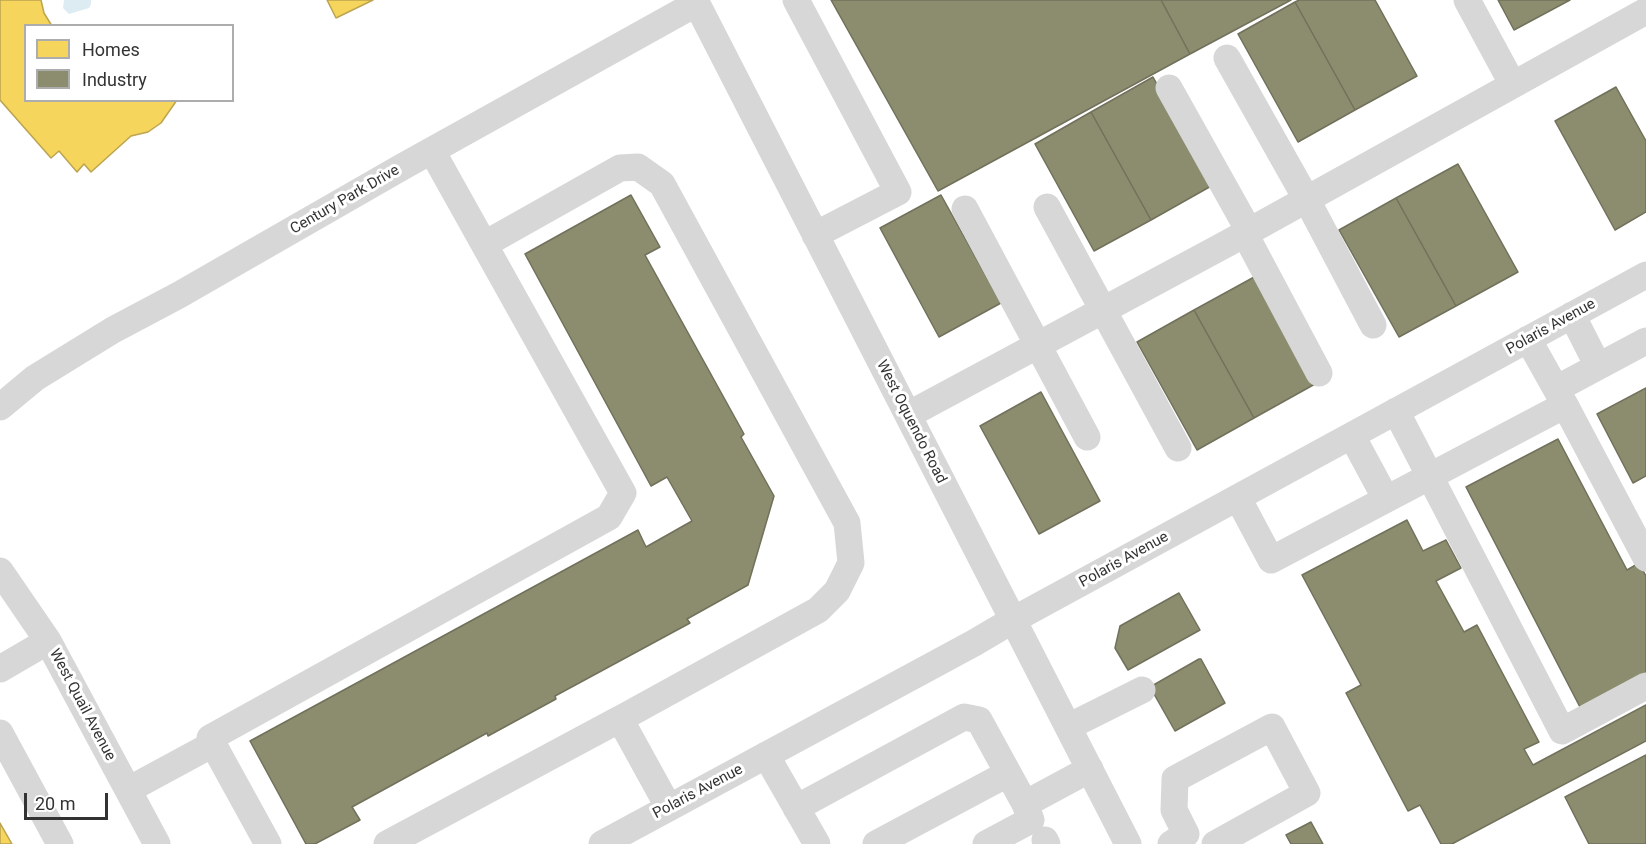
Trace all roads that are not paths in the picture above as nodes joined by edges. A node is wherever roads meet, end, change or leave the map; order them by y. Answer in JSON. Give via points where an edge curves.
{"nodes":[{"id":1,"x":796,"y":0,"type":"edge"},
{"id":2,"x":1467,"y":0,"type":"edge"},
{"id":3,"x":696,"y":2,"type":"edge"},
{"id":4,"x":1646,"y":11,"type":"edge"},
{"id":5,"x":1227,"y":57,"type":"dead end"},
{"id":6,"x":1513,"y":85,"type":"junction"},
{"id":7,"x":1169,"y":88,"type":"dead end"},
{"id":8,"x":432,"y":151,"type":"junction"},
{"id":9,"x":1307,"y":200,"type":"junction"},
{"id":10,"x":1047,"y":207,"type":"dead end"},
{"id":11,"x":965,"y":209,"type":"dead end"},
{"id":12,"x":1247,"y":233,"type":"junction"},
{"id":13,"x":815,"y":235,"type":"junction"},
{"id":14,"x":484,"y":244,"type":"junction"},
{"id":15,"x":1646,"y":275,"type":"edge"},
{"id":16,"x":1102,"y":311,"type":"junction"},
{"id":17,"x":1572,"y":315,"type":"junction"},
{"id":18,"x":1373,"y":325,"type":"dead end"},
{"id":19,"x":1528,"y":339,"type":"junction"},
{"id":20,"x":1646,"y":341,"type":"edge"},
{"id":21,"x":1038,"y":345,"type":"junction"},
{"id":22,"x":1598,"y":366,"type":"junction"},
{"id":23,"x":1319,"y":373,"type":"dead end"},
{"id":24,"x":1560,"y":397,"type":"junction"},
{"id":25,"x":0,"y":407,"type":"edge"},
{"id":26,"x":1396,"y":411,"type":"junction"},
{"id":27,"x":908,"y":415,"type":"junction"},
{"id":28,"x":1352,"y":436,"type":"junction"},
{"id":29,"x":1087,"y":437,"type":"dead end"},
{"id":30,"x":1178,"y":448,"type":"dead end"},
{"id":31,"x":1431,"y":476,"type":"junction"},
{"id":32,"x":1238,"y":498,"type":"junction"},
{"id":33,"x":1386,"y":499,"type":"junction"},
{"id":34,"x":1646,"y":558,"type":"edge"},
{"id":35,"x":0,"y":571,"type":"edge"},
{"id":36,"x":1013,"y":620,"type":"junction"},
{"id":37,"x":48,"y":641,"type":"junction"},
{"id":38,"x":0,"y":669,"type":"edge"},
{"id":39,"x":1646,"y":686,"type":"edge"},
{"id":40,"x":1143,"y":690,"type":"dead end"},
{"id":41,"x":620,"y":719,"type":"junction"},
{"id":42,"x":1068,"y":728,"type":"junction"},
{"id":43,"x":0,"y":734,"type":"edge"},
{"id":44,"x":213,"y":744,"type":"junction"},
{"id":45,"x":766,"y":755,"type":"junction"},
{"id":46,"x":1090,"y":769,"type":"junction"},
{"id":47,"x":1007,"y":774,"type":"junction"},
{"id":48,"x":128,"y":790,"type":"junction"},
{"id":49,"x":1025,"y":804,"type":"junction"},
{"id":50,"x":669,"y":808,"type":"junction"},
{"id":51,"x":796,"y":808,"type":"junction"},
{"id":52,"x":1183,"y":841,"type":"edge"},
{"id":53,"x":60,"y":844,"type":"edge"},
{"id":54,"x":157,"y":844,"type":"edge"},
{"id":55,"x":268,"y":844,"type":"edge"},
{"id":56,"x":387,"y":844,"type":"edge"},
{"id":57,"x":602,"y":844,"type":"edge"},
{"id":58,"x":817,"y":844,"type":"edge"},
{"id":59,"x":876,"y":844,"type":"edge"},
{"id":60,"x":986,"y":844,"type":"edge"},
{"id":61,"x":1128,"y":844,"type":"edge"},
{"id":62,"x":1215,"y":844,"type":"edge"}],
"edges":[{"from":1,"to":13,"type":"street","via":[[898,192]]},
{"from":2,"to":6,"type":"street"},
{"from":3,"to":8,"type":"street","name":"Century Park Drive"},
{"from":3,"to":13,"type":"street","name":"West Oquendo Road"},
{"from":4,"to":6,"type":"street"},
{"from":5,"to":9,"type":"street"},
{"from":6,"to":9,"type":"street"},
{"from":7,"to":12,"type":"street"},
{"from":8,"to":14,"type":"street"},
{"from":8,"to":25,"type":"street","name":"Century Park Drive","via":[[113,330],[35,378]]},
{"from":9,"to":12,"type":"street"},
{"from":9,"to":18,"type":"street"},
{"from":10,"to":16,"type":"street"},
{"from":11,"to":21,"type":"street"},
{"from":12,"to":16,"type":"street"},
{"from":12,"to":23,"type":"street"},
{"from":13,"to":27,"type":"street","name":"West Oquendo Road"},
{"from":14,"to":41,"type":"street","via":[[620,168],[638,167],[662,184],[847,523],[852,563],[837,591],[818,610]]},
{"from":14,"to":44,"type":"street","via":[[623,492],[619,501],[609,518],[210,738]]},
{"from":15,"to":17,"type":"street","name":"Polaris Avenue"},
{"from":16,"to":21,"type":"street"},
{"from":16,"to":30,"type":"street"},
{"from":17,"to":19,"type":"street","name":"Polaris Avenue"},
{"from":17,"to":22,"type":"street"},
{"from":19,"to":24,"type":"street"},
{"from":19,"to":26,"type":"street","name":"Polaris Avenue"},
{"from":20,"to":22,"type":"street"},
{"from":21,"to":27,"type":"street"},
{"from":21,"to":29,"type":"street"},
{"from":22,"to":24,"type":"street"},
{"from":24,"to":31,"type":"street"},
{"from":24,"to":34,"type":"street"},
{"from":26,"to":28,"type":"street","name":"Polaris Avenue"},
{"from":26,"to":31,"type":"street"},
{"from":27,"to":36,"type":"street","name":"West Oquendo Road"},
{"from":28,"to":32,"type":"street","name":"Polaris Avenue"},
{"from":28,"to":33,"type":"street"},
{"from":31,"to":33,"type":"street"},
{"from":31,"to":39,"type":"street","via":[[1562,731]]},
{"from":32,"to":33,"type":"street","via":[[1271,560]]},
{"from":32,"to":36,"type":"street","name":"Polaris Avenue"},
{"from":35,"to":37,"type":"street","name":"West Quail Avenue"},
{"from":36,"to":42,"type":"street","name":"West Oquendo Road"},
{"from":36,"to":45,"type":"street","name":"Polaris Avenue"},
{"from":37,"to":38,"type":"street"},
{"from":37,"to":48,"type":"street","name":"West Quail Avenue"},
{"from":40,"to":42,"type":"street"},
{"from":41,"to":50,"type":"street"},
{"from":41,"to":56,"type":"street"},
{"from":42,"to":46,"type":"street","name":"West Oquendo Road"},
{"from":43,"to":53,"type":"street"},
{"from":44,"to":48,"type":"street"},
{"from":44,"to":55,"type":"street"},
{"from":45,"to":50,"type":"street","name":"Polaris Avenue"},
{"from":45,"to":51,"type":"street"},
{"from":46,"to":49,"type":"street"},
{"from":46,"to":61,"type":"street","name":"West Oquendo Road"},
{"from":47,"to":49,"type":"street"},
{"from":47,"to":51,"type":"street","via":[[979,720],[964,717]]},
{"from":47,"to":59,"type":"street"},
{"from":48,"to":54,"type":"street","name":"West Quail Avenue"},
{"from":49,"to":60,"type":"street","via":[[1031,820]]},
{"from":50,"to":57,"type":"street","name":"Polaris Avenue"},
{"from":51,"to":58,"type":"street"},
{"from":52,"to":62,"type":"street","via":[[1174,810],[1175,779],[1272,727],[1307,793]]}]}
